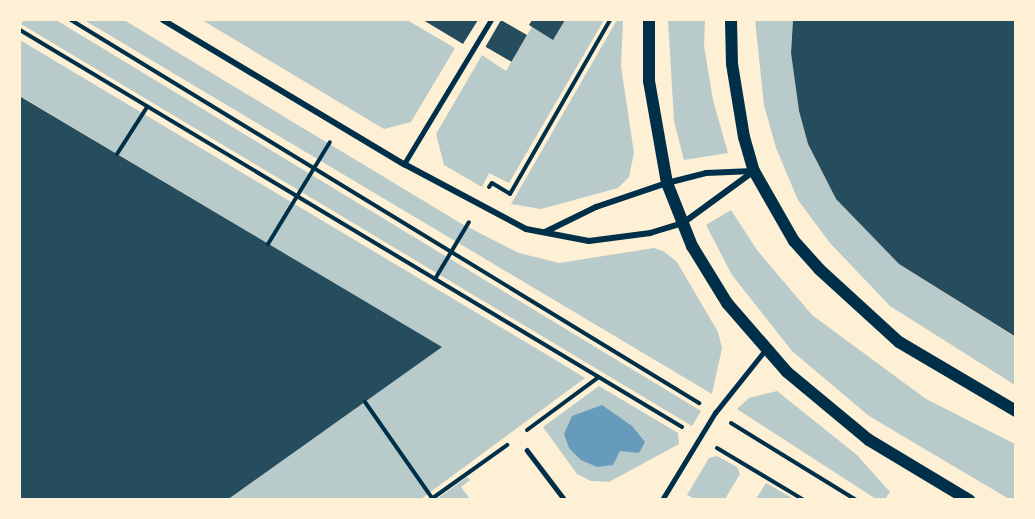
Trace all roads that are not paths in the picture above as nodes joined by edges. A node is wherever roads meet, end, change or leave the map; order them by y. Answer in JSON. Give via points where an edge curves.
{"nodes":[{"id":1,"x":163,"y":20,"type":"edge"},
{"id":2,"x":491,"y":20,"type":"edge"},
{"id":3,"x":649,"y":20,"type":"edge"},
{"id":4,"x":731,"y":20,"type":"edge"},
{"id":5,"x":404,"y":164,"type":"junction"},
{"id":6,"x":754,"y":171,"type":"junction"},
{"id":7,"x":668,"y":183,"type":"junction"},
{"id":8,"x":683,"y":223,"type":"junction"},
{"id":9,"x":545,"y":232,"type":"junction"},
{"id":10,"x":767,"y":348,"type":"junction"},
{"id":11,"x":1016,"y":411,"type":"edge"},
{"id":12,"x":527,"y":450,"type":"dead end"},
{"id":13,"x":565,"y":500,"type":"edge"},
{"id":14,"x":662,"y":500,"type":"edge"},
{"id":15,"x":969,"y":500,"type":"edge"}],
"edges":[{"from":1,"to":5,"type":"street"},
{"from":2,"to":5,"type":"lane"},
{"from":3,"to":7,"type":"main road","via":[[649,81]]},
{"from":4,"to":6,"type":"main road","via":[[738,111]]},
{"from":5,"to":9,"type":"street","via":[[501,219]]},
{"from":6,"to":7,"type":"street","via":[[706,173]]},
{"from":6,"to":8,"type":"street"},
{"from":6,"to":11,"type":"main road","via":[[794,241],[819,269],[899,342]]},
{"from":7,"to":8,"type":"main road"},
{"from":7,"to":9,"type":"street","via":[[596,207]]},
{"from":8,"to":9,"type":"street","via":[[613,241],[589,241]]},
{"from":8,"to":10,"type":"main road","via":[[692,246],[727,303]]},
{"from":10,"to":14,"type":"lane","via":[[715,413]]},
{"from":10,"to":15,"type":"main road","via":[[787,372],[869,440]]},
{"from":12,"to":13,"type":"lane"}]}
